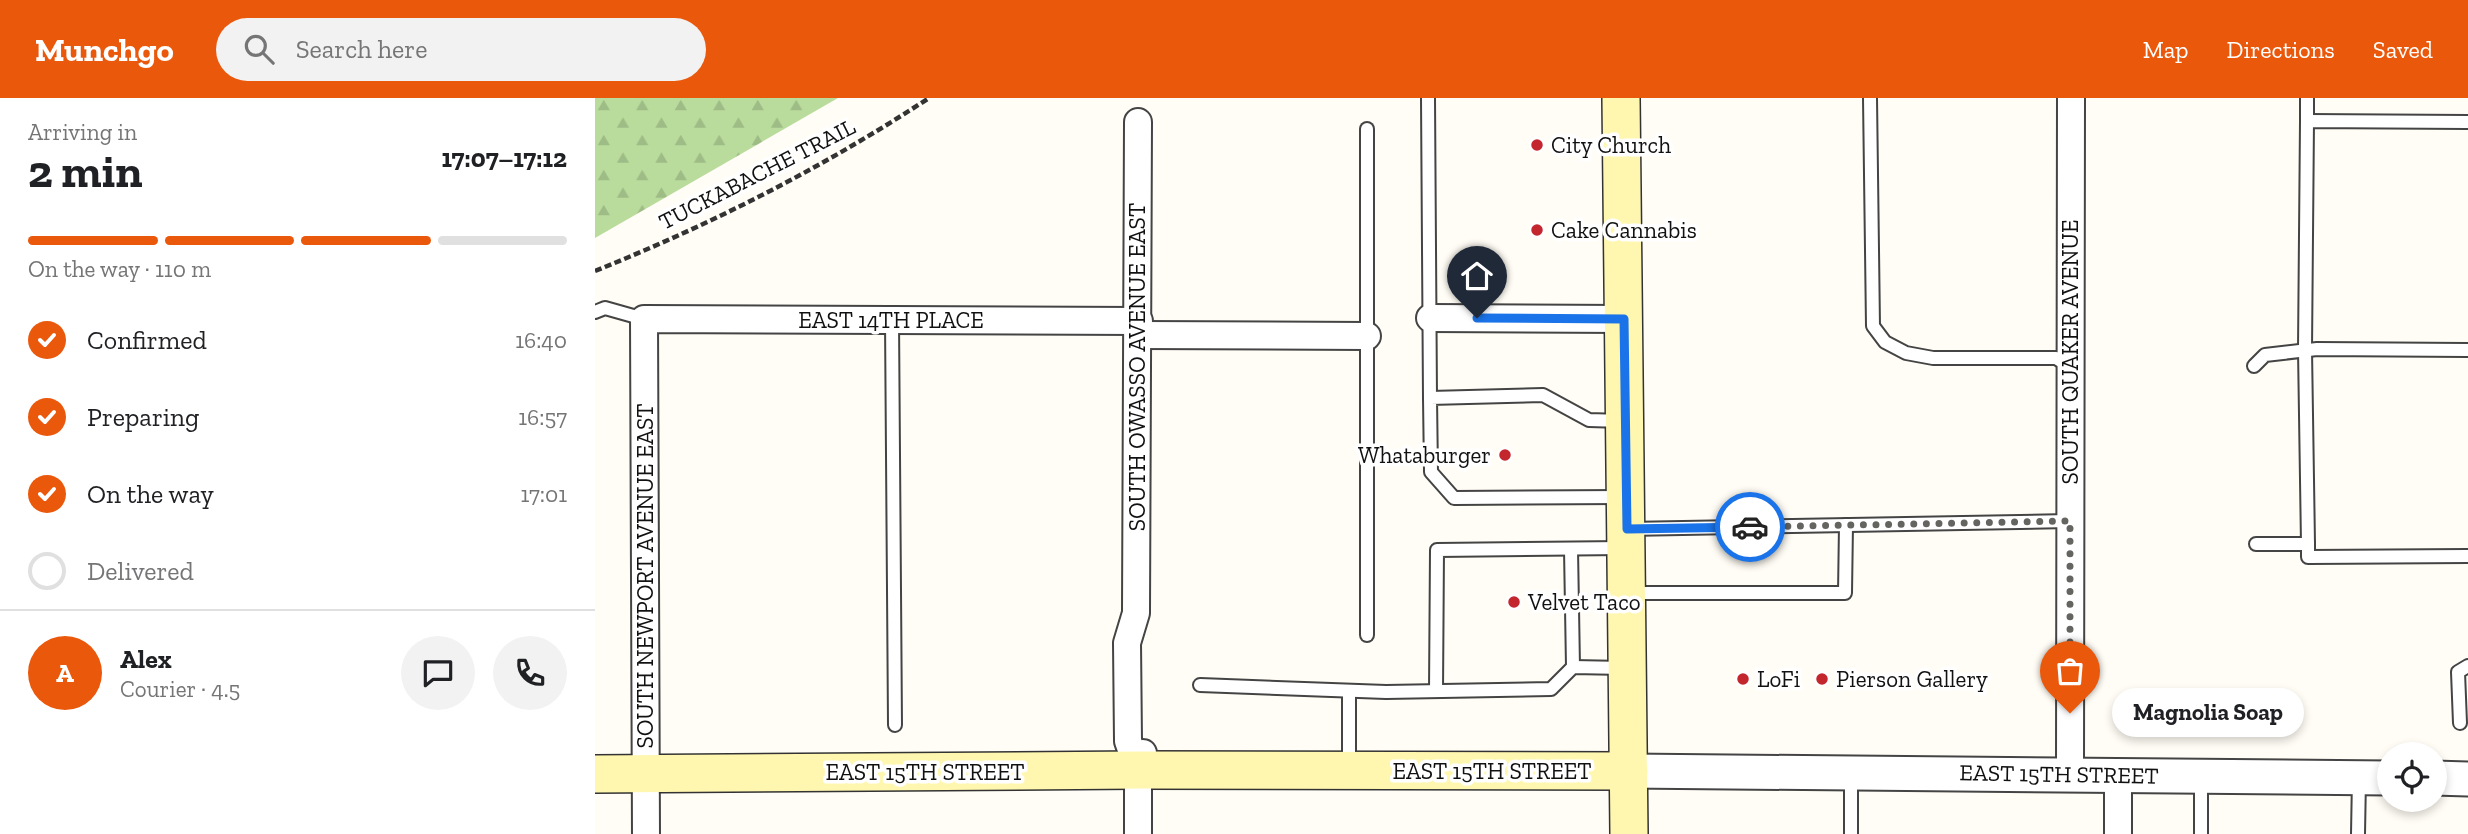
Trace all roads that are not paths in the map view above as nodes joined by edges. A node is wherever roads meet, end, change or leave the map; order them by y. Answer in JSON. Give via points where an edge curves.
{"nodes":[{"id":1,"x":1428,"y":98,"type":"edge"},
{"id":2,"x":1621,"y":98,"type":"edge"},
{"id":3,"x":1870,"y":98,"type":"edge"},
{"id":4,"x":2071,"y":98,"type":"edge"},
{"id":5,"x":2307,"y":98,"type":"edge"},
{"id":6,"x":2307,"y":121,"type":"junction"},
{"id":7,"x":1138,"y":122,"type":"dead end"},
{"id":8,"x":2468,"y":122,"type":"edge"},
{"id":9,"x":1367,"y":129,"type":"dead end"},
{"id":10,"x":595,"y":312,"type":"edge"},
{"id":11,"x":1430,"y":318,"type":"junction"},
{"id":12,"x":644,"y":319,"type":"junction"},
{"id":13,"x":1624,"y":319,"type":"junction"},
{"id":14,"x":892,"y":320,"type":"junction"},
{"id":15,"x":1139,"y":328,"type":"junction"},
{"id":16,"x":1367,"y":336,"type":"junction"},
{"id":17,"x":2305,"y":350,"type":"junction"},
{"id":18,"x":2468,"y":350,"type":"edge"},
{"id":19,"x":2070,"y":366,"type":"junction"},
{"id":20,"x":2254,"y":366,"type":"dead end"},
{"id":21,"x":1430,"y":398,"type":"junction"},
{"id":22,"x":1625,"y":421,"type":"junction"},
{"id":23,"x":2070,"y":521,"type":"junction"},
{"id":24,"x":1627,"y":525,"type":"junction"},
{"id":25,"x":1846,"y":525,"type":"junction"},
{"id":26,"x":2256,"y":544,"type":"dead end"},
{"id":27,"x":2308,"y":544,"type":"junction"},
{"id":28,"x":1571,"y":549,"type":"junction"},
{"id":29,"x":2468,"y":556,"type":"edge"},
{"id":30,"x":1627,"y":593,"type":"junction"},
{"id":31,"x":1367,"y":635,"type":"dead end"},
{"id":32,"x":2468,"y":666,"type":"edge"},
{"id":33,"x":1573,"y":667,"type":"junction"},
{"id":34,"x":1628,"y":668,"type":"junction"},
{"id":35,"x":1199,"y":685,"type":"dead end"},
{"id":36,"x":1349,"y":691,"type":"junction"},
{"id":37,"x":1437,"y":691,"type":"junction"},
{"id":38,"x":2460,"y":723,"type":"dead end"},
{"id":39,"x":895,"y":725,"type":"dead end"},
{"id":40,"x":1138,"y":770,"type":"junction"},
{"id":41,"x":1349,"y":771,"type":"junction"},
{"id":42,"x":1629,"y":771,"type":"junction"},
{"id":43,"x":1851,"y":771,"type":"junction"},
{"id":44,"x":595,"y":774,"type":"edge"},
{"id":45,"x":646,"y":774,"type":"junction"},
{"id":46,"x":2070,"y":774,"type":"junction"},
{"id":47,"x":2118,"y":775,"type":"junction"},
{"id":48,"x":2201,"y":776,"type":"junction"},
{"id":49,"x":2374,"y":778,"type":"edge"},
{"id":50,"x":2447,"y":778,"type":"edge"},
{"id":51,"x":2468,"y":779,"type":"edge"},
{"id":52,"x":646,"y":834,"type":"edge"},
{"id":53,"x":1138,"y":834,"type":"edge"},
{"id":54,"x":1629,"y":834,"type":"edge"},
{"id":55,"x":1851,"y":834,"type":"edge"},
{"id":56,"x":2118,"y":834,"type":"edge"},
{"id":57,"x":2201,"y":834,"type":"edge"},
{"id":58,"x":2358,"y":834,"type":"edge"}],
"edges":[{"from":1,"to":11,"type":"lane"},
{"from":2,"to":13,"type":"main road"},
{"from":3,"to":19,"type":"lane","via":[[1873,326],[1885,342],[1906,353],[1933,358],[2056,358]]},
{"from":4,"to":19,"type":"street","name":"SOUTH QUAKER AVENUE"},
{"from":5,"to":6,"type":"lane"},
{"from":6,"to":8,"type":"lane"},
{"from":6,"to":17,"type":"lane"},
{"from":7,"to":15,"type":"street","name":"SOUTH OWASSO AVENUE EAST"},
{"from":9,"to":16,"type":"lane"},
{"from":10,"to":12,"type":"lane","via":[[605,308]]},
{"from":11,"to":13,"type":"street"},
{"from":11,"to":21,"type":"lane"},
{"from":12,"to":14,"type":"street","name":"EAST 14TH PLACE"},
{"from":12,"to":45,"type":"street","name":"SOUTH NEWPORT AVENUE EAST"},
{"from":13,"to":22,"type":"main road"},
{"from":14,"to":15,"type":"street","name":"EAST 14TH PLACE"},
{"from":14,"to":39,"type":"lane"},
{"from":15,"to":16,"type":"street","name":"EAST 14TH PLACE"},
{"from":15,"to":40,"type":"street","name":"SOUTH OWASSO AVENUE EAST","via":[[1136,613],[1127,643],[1128,741]]},
{"from":16,"to":31,"type":"lane"},
{"from":17,"to":18,"type":"lane"},
{"from":17,"to":20,"type":"lane","via":[[2265,355]]},
{"from":17,"to":27,"type":"lane"},
{"from":19,"to":23,"type":"street","name":"SOUTH QUAKER AVENUE"},
{"from":21,"to":22,"type":"lane","via":[[1543,395],[1589,420]]},
{"from":21,"to":24,"type":"lane","via":[[1431,472],[1454,498]]},
{"from":22,"to":24,"type":"main road"},
{"from":23,"to":25,"type":"lane"},
{"from":23,"to":46,"type":"street","name":"SOUTH QUAKER AVENUE"},
{"from":24,"to":25,"type":"lane"},
{"from":24,"to":28,"type":"lane"},
{"from":24,"to":30,"type":"main road"},
{"from":25,"to":30,"type":"lane","via":[[1845,593]]},
{"from":26,"to":27,"type":"lane"},
{"from":27,"to":29,"type":"lane","via":[[2308,557]]},
{"from":28,"to":33,"type":"lane"},
{"from":28,"to":37,"type":"lane","via":[[1437,550]]},
{"from":30,"to":34,"type":"main road"},
{"from":32,"to":38,"type":"lane","via":[[2458,672]]},
{"from":33,"to":34,"type":"lane"},
{"from":33,"to":37,"type":"lane","via":[[1551,689]]},
{"from":34,"to":42,"type":"main road"},
{"from":35,"to":36,"type":"lane"},
{"from":36,"to":37,"type":"lane"},
{"from":36,"to":41,"type":"lane"},
{"from":40,"to":41,"type":"main road","name":"EAST 15TH STREET"},
{"from":40,"to":45,"type":"main road","name":"EAST 15TH STREET"},
{"from":40,"to":53,"type":"street","name":"SOUTH OWASSO AVENUE EAST"},
{"from":41,"to":42,"type":"main road","name":"EAST 15TH STREET"},
{"from":42,"to":43,"type":"street","name":"EAST 15TH STREET"},
{"from":42,"to":54,"type":"main road"},
{"from":43,"to":46,"type":"street","name":"EAST 15TH STREET"},
{"from":43,"to":55,"type":"lane"},
{"from":44,"to":45,"type":"main road","name":"EAST 15TH STREET"},
{"from":45,"to":52,"type":"street","name":"SOUTH NEWPORT AVENUE EAST"},
{"from":46,"to":47,"type":"street","name":"EAST 15TH STREET"},
{"from":47,"to":48,"type":"street","name":"EAST 15TH STREET"},
{"from":47,"to":56,"type":"street"},
{"from":48,"to":49,"type":"street","name":"EAST 15TH STREET"},
{"from":48,"to":57,"type":"lane"},
{"from":49,"to":58,"type":"lane"},
{"from":50,"to":51,"type":"street"}]}
